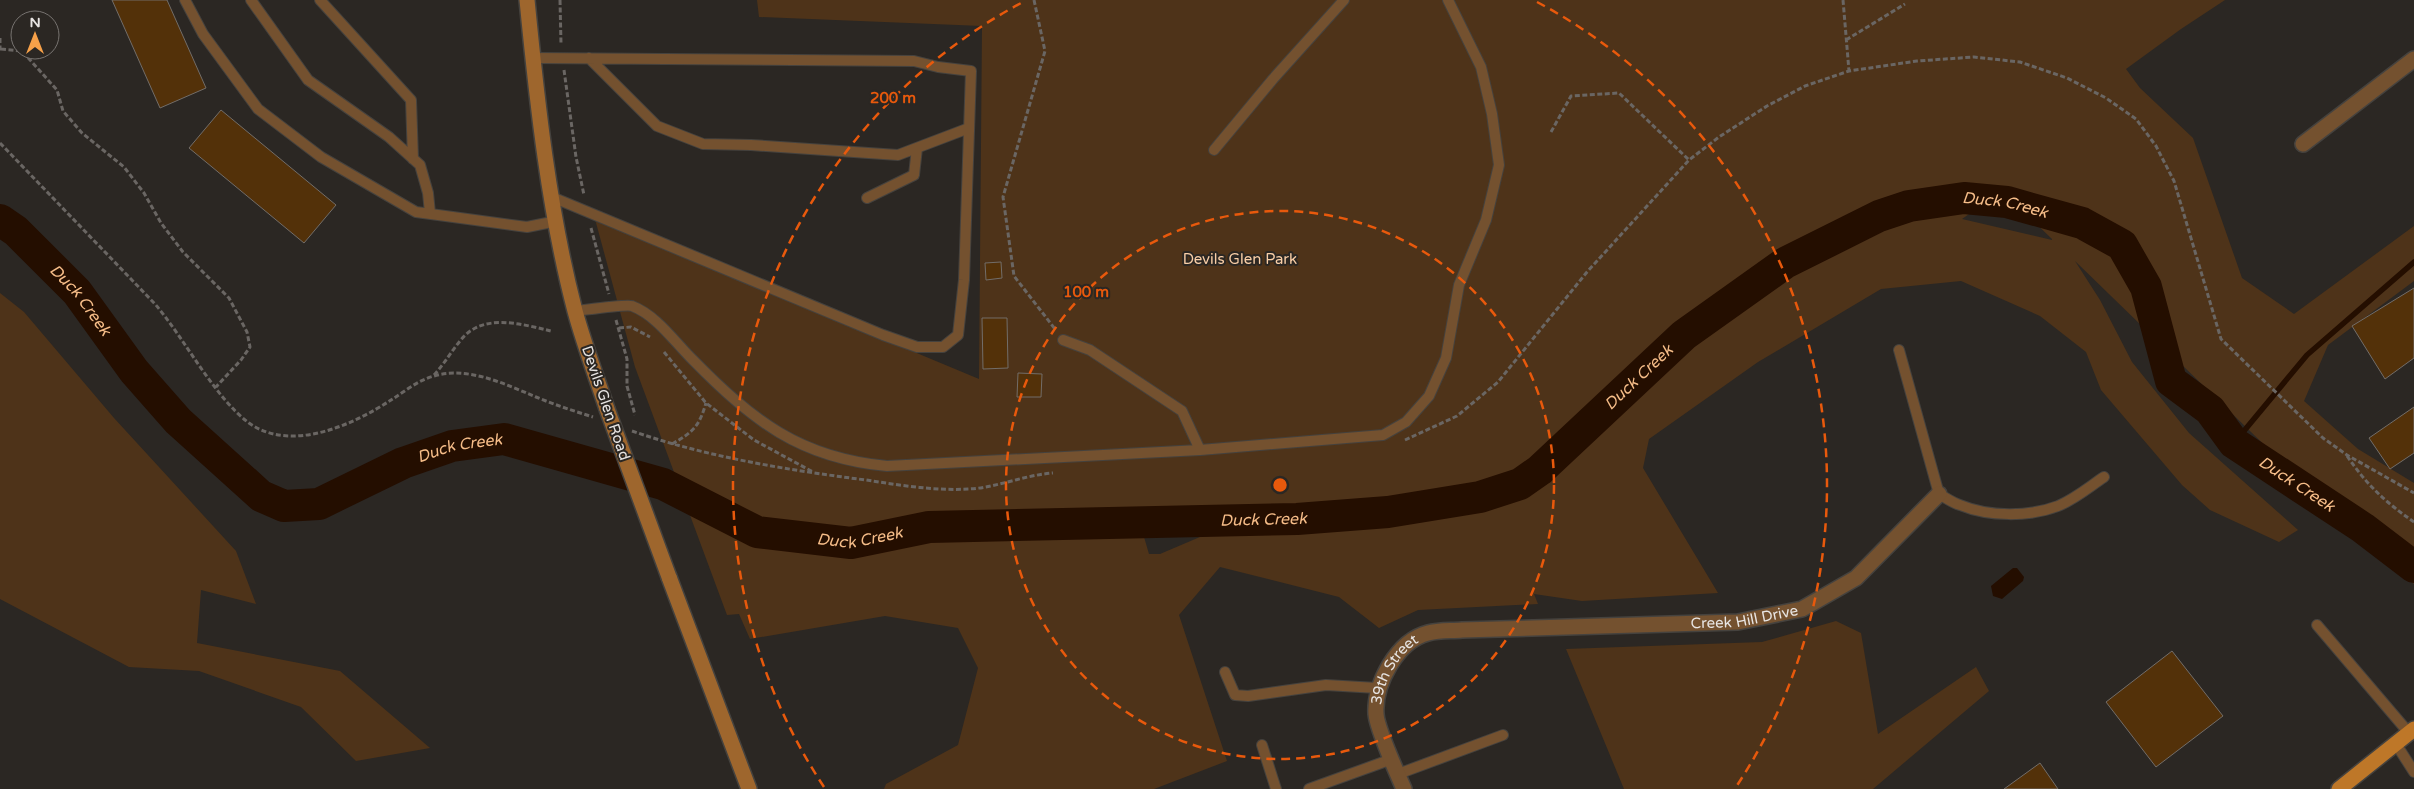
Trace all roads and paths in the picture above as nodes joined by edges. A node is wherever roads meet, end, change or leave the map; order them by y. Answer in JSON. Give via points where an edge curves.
{"nodes":[{"id":1,"x":184,"y":0,"type":"edge"},
{"id":2,"x":252,"y":0,"type":"edge"},
{"id":3,"x":320,"y":0,"type":"edge"},
{"id":4,"x":527,"y":0,"type":"edge"},
{"id":5,"x":1034,"y":0,"type":"edge"},
{"id":6,"x":1344,"y":0,"type":"edge"},
{"id":7,"x":1448,"y":0,"type":"edge"},
{"id":8,"x":1843,"y":0,"type":"edge"},
{"id":9,"x":1905,"y":4,"type":"dead end"},
{"id":10,"x":0,"y":38,"type":"edge"},
{"id":11,"x":1846,"y":40,"type":"junction"},
{"id":12,"x":1,"y":51,"type":"edge"},
{"id":13,"x":533,"y":58,"type":"junction"},
{"id":14,"x":589,"y":58,"type":"junction"},
{"id":15,"x":2414,"y":59,"type":"edge"},
{"id":16,"x":1849,"y":72,"type":"junction"},
{"id":17,"x":969,"y":128,"type":"junction"},
{"id":18,"x":1551,"y":132,"type":"dead end"},
{"id":19,"x":0,"y":143,"type":"edge"},
{"id":20,"x":2303,"y":144,"type":"dead end"},
{"id":21,"x":917,"y":148,"type":"junction"},
{"id":22,"x":1214,"y":150,"type":"dead end"},
{"id":23,"x":413,"y":159,"type":"junction"},
{"id":24,"x":1689,"y":160,"type":"junction"},
{"id":25,"x":552,"y":197,"type":"junction"},
{"id":26,"x":867,"y":198,"type":"dead end"},
{"id":27,"x":430,"y":213,"type":"junction"},
{"id":28,"x":557,"y":221,"type":"junction"},
{"id":29,"x":576,"y":311,"type":"junction"},
{"id":30,"x":551,"y":331,"type":"dead end"},
{"id":31,"x":1063,"y":340,"type":"joint"},
{"id":32,"x":1899,"y":350,"type":"dead end"},
{"id":33,"x":434,"y":375,"type":"junction"},
{"id":34,"x":216,"y":387,"type":"junction"},
{"id":35,"x":706,"y":403,"type":"dead end"},
{"id":36,"x":602,"y":414,"type":"junction"},
{"id":37,"x":625,"y":428,"type":"dead end"},
{"id":38,"x":1398,"y":441,"type":"dead end"},
{"id":39,"x":672,"y":444,"type":"junction"},
{"id":40,"x":1200,"y":450,"type":"junction"},
{"id":41,"x":2347,"y":455,"type":"junction"},
{"id":42,"x":1062,"y":473,"type":"dead end"},
{"id":43,"x":2104,"y":477,"type":"dead end"},
{"id":44,"x":2414,"y":492,"type":"edge"},
{"id":45,"x":1939,"y":494,"type":"junction"},
{"id":46,"x":2414,"y":522,"type":"edge"},
{"id":47,"x":2317,"y":625,"type":"dead end"},
{"id":48,"x":1506,"y":629,"type":"joint"},
{"id":49,"x":1225,"y":672,"type":"dead end"},
{"id":50,"x":1377,"y":688,"type":"junction"},
{"id":51,"x":2412,"y":730,"type":"edge"},
{"id":52,"x":1503,"y":735,"type":"dead end"},
{"id":53,"x":2396,"y":744,"type":"junction"},
{"id":54,"x":1262,"y":745,"type":"dead end"},
{"id":55,"x":1392,"y":759,"type":"junction"},
{"id":56,"x":2414,"y":772,"type":"edge"},
{"id":57,"x":1398,"y":774,"type":"junction"},
{"id":58,"x":749,"y":789,"type":"edge"},
{"id":59,"x":1276,"y":789,"type":"edge"},
{"id":60,"x":1309,"y":789,"type":"edge"},
{"id":61,"x":1404,"y":789,"type":"edge"},
{"id":62,"x":2339,"y":789,"type":"edge"}],
"edges":[{"from":1,"to":27,"type":"lane","via":[[202,34],[258,109],[321,157],[416,212]]},
{"from":2,"to":23,"type":"lane","via":[[308,80],[389,137]]},
{"from":3,"to":23,"type":"lane","via":[[412,100]]},
{"from":4,"to":13,"type":"main road","name":"Devils Glen Road"},
{"from":5,"to":31,"type":"path","via":[[1045,51],[1003,197],[1014,276]]},
{"from":6,"to":22,"type":"lane"},
{"from":7,"to":40,"type":"lane","via":[[1481,67],[1499,165],[1486,220],[1459,285],[1446,358],[1429,396],[1406,422],[1382,435]]},
{"from":8,"to":11,"type":"path"},
{"from":9,"to":11,"type":"path"},
{"from":10,"to":12,"type":"path"},
{"from":11,"to":16,"type":"path"},
{"from":12,"to":34,"type":"path","via":[[22,51],[57,90],[63,111],[82,134],[124,168],[183,252],[228,298],[247,332],[250,346]]},
{"from":13,"to":14,"type":"lane"},
{"from":13,"to":25,"type":"main road","name":"Devils Glen Road"},
{"from":14,"to":17,"type":"lane","via":[[914,61],[971,70]]},
{"from":14,"to":21,"type":"lane","via":[[657,126],[703,144],[898,155]]},
{"from":15,"to":20,"type":"street"},
{"from":16,"to":24,"type":"path","via":[[1805,86],[1767,106]]},
{"from":16,"to":41,"type":"path","via":[[1917,61],[1974,57],[2020,62],[2067,78],[2106,98],[2136,119],[2156,146],[2174,181],[2221,339],[2288,406]]},
{"from":17,"to":21,"type":"lane"},
{"from":17,"to":25,"type":"lane","via":[[964,280],[958,335],[943,347],[917,346],[883,335]]},
{"from":18,"to":24,"type":"path","via":[[1571,96],[1619,93]]},
{"from":19,"to":34,"type":"path","via":[[155,304]]},
{"from":21,"to":26,"type":"lane","via":[[914,175]]},
{"from":23,"to":27,"type":"lane","via":[[420,165]]},
{"from":24,"to":38,"type":"path","via":[[1587,272],[1498,382],[1458,416],[1407,440]]},
{"from":25,"to":28,"type":"main road","name":"Devils Glen Road"},
{"from":27,"to":28,"type":"lane","via":[[527,227]]},
{"from":28,"to":29,"type":"main road","name":"Devils Glen Road"},
{"from":29,"to":36,"type":"main road","name":"Devils Glen Road"},
{"from":29,"to":40,"type":"lane","via":[[630,305],[650,316],[730,398],[769,426],[814,451],[856,463],[887,466]]},
{"from":30,"to":33,"type":"path","via":[[509,323],[487,323],[475,327]]},
{"from":31,"to":40,"type":"lane","via":[[1090,350],[1182,411]]},
{"from":32,"to":45,"type":"lane"},
{"from":33,"to":34,"type":"path","via":[[352,420],[319,434],[292,436],[267,432],[250,423]]},
{"from":33,"to":36,"type":"path","via":[[463,374],[494,379],[537,398]]},
{"from":35,"to":39,"type":"path","via":[[694,430]]},
{"from":36,"to":58,"type":"main road","name":"Devils Glen Road","bridge":true,"via":[[669,577]]},
{"from":37,"to":39,"type":"path"},
{"from":39,"to":42,"type":"path","via":[[805,472],[924,488],[969,489],[1034,475]]},
{"from":41,"to":44,"type":"path"},
{"from":41,"to":46,"type":"path","via":[[2365,482]]},
{"from":43,"to":45,"type":"lane","via":[[2077,497],[2037,512],[1988,512],[1960,506]]},
{"from":45,"to":48,"type":"street","name":"Creek Hill Drive","via":[[1856,578],[1802,608],[1738,622]]},
{"from":47,"to":51,"type":"lane"},
{"from":48,"to":50,"type":"street","name":"39th Street","via":[[1427,633],[1403,647]]},
{"from":49,"to":50,"type":"lane","via":[[1235,696],[1326,685]]},
{"from":50,"to":55,"type":"street","name":"39th Street","via":[[1376,716]]},
{"from":51,"to":53,"type":"main road"},
{"from":52,"to":57,"type":"lane"},
{"from":53,"to":56,"type":"lane"},
{"from":53,"to":62,"type":"main road"},
{"from":54,"to":59,"type":"lane"},
{"from":55,"to":57,"type":"street","name":"39th Street"},
{"from":55,"to":60,"type":"lane"},
{"from":57,"to":61,"type":"street","name":"39th Street"}]}
